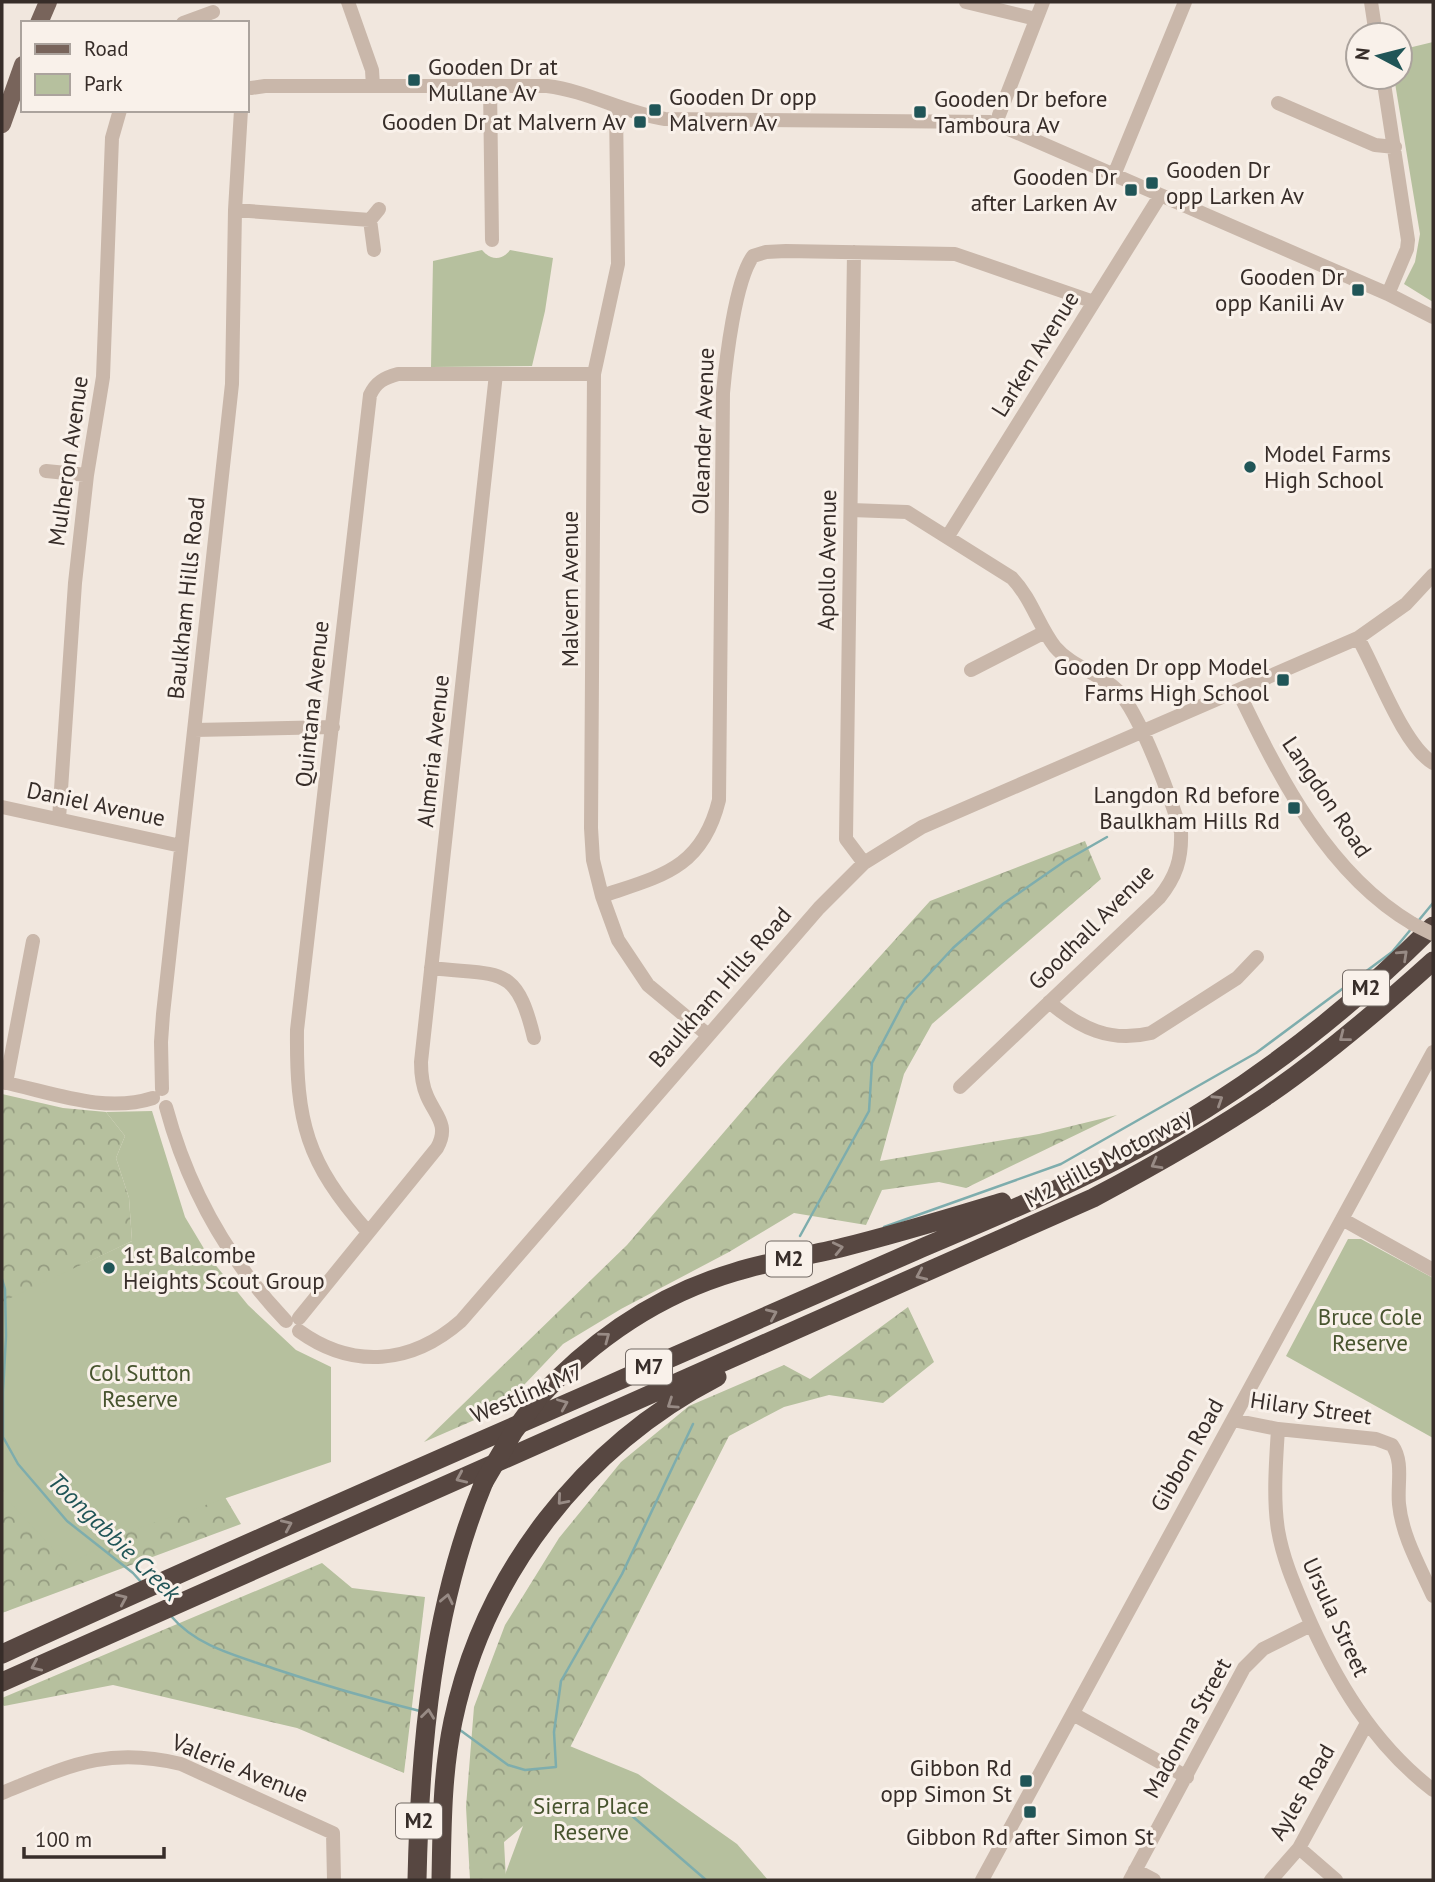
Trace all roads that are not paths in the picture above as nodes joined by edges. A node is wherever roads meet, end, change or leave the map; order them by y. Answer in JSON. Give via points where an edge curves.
{"nodes":[{"id":1,"x":48,"y":2,"type":"edge"},
{"id":2,"x":348,"y":2,"type":"edge"},
{"id":3,"x":966,"y":2,"type":"edge"},
{"id":4,"x":1043,"y":2,"type":"edge"},
{"id":5,"x":1185,"y":2,"type":"edge"},
{"id":6,"x":1371,"y":2,"type":"edge"},
{"id":7,"x":213,"y":12,"type":"edge"},
{"id":8,"x":1036,"y":19,"type":"junction"},
{"id":9,"x":40,"y":21,"type":"edge"},
{"id":10,"x":188,"y":21,"type":"edge"},
{"id":11,"x":1374,"y":21,"type":"edge"},
{"id":12,"x":21,"y":71,"type":"edge"},
{"id":13,"x":373,"y":86,"type":"junction"},
{"id":14,"x":490,"y":86,"type":"junction"},
{"id":15,"x":248,"y":89,"type":"edge"},
{"id":16,"x":1385,"y":91,"type":"edge"},
{"id":17,"x":1278,"y":103,"type":"dead end"},
{"id":18,"x":616,"y":106,"type":"junction"},
{"id":19,"x":119,"y":112,"type":"edge"},
{"id":20,"x":241,"y":112,"type":"edge"},
{"id":21,"x":997,"y":121,"type":"junction"},
{"id":22,"x":2,"y":124,"type":"edge"},
{"id":23,"x":1395,"y":147,"type":"junction"},
{"id":24,"x":1114,"y":175,"type":"junction"},
{"id":25,"x":1160,"y":195,"type":"junction"},
{"id":26,"x":235,"y":210,"type":"junction"},
{"id":27,"x":492,"y":240,"type":"dead end"},
{"id":28,"x":374,"y":250,"type":"dead end"},
{"id":29,"x":854,"y":252,"type":"junction"},
{"id":30,"x":1388,"y":294,"type":"junction"},
{"id":31,"x":1094,"y":302,"type":"junction"},
{"id":32,"x":1433,"y":317,"type":"edge"},
{"id":33,"x":594,"y":373,"type":"junction"},
{"id":34,"x":496,"y":374,"type":"junction"},
{"id":35,"x":46,"y":471,"type":"dead end"},
{"id":36,"x":87,"y":475,"type":"junction"},
{"id":37,"x":851,"y":510,"type":"junction"},
{"id":38,"x":948,"y":536,"type":"junction"},
{"id":39,"x":1433,"y":575,"type":"edge"},
{"id":40,"x":1045,"y":632,"type":"junction"},
{"id":41,"x":1358,"y":638,"type":"junction"},
{"id":42,"x":971,"y":670,"type":"dead end"},
{"id":43,"x":1238,"y":691,"type":"junction"},
{"id":44,"x":333,"y":727,"type":"junction"},
{"id":45,"x":194,"y":730,"type":"junction"},
{"id":46,"x":1142,"y":732,"type":"junction"},
{"id":47,"x":1433,"y":763,"type":"edge"},
{"id":48,"x":2,"y":807,"type":"edge"},
{"id":49,"x":59,"y":819,"type":"junction"},
{"id":50,"x":181,"y":846,"type":"junction"},
{"id":51,"x":864,"y":863,"type":"junction"},
{"id":52,"x":602,"y":896,"type":"junction"},
{"id":53,"x":1433,"y":926,"type":"edge"},
{"id":54,"x":1433,"y":934,"type":"edge"},
{"id":55,"x":33,"y":941,"type":"dead end"},
{"id":56,"x":1257,"y":957,"type":"dead end"},
{"id":57,"x":1433,"y":961,"type":"edge"},
{"id":58,"x":431,"y":968,"type":"junction"},
{"id":59,"x":1049,"y":1002,"type":"junction"},
{"id":60,"x":708,"y":1035,"type":"junction"},
{"id":61,"x":534,"y":1038,"type":"dead end"},
{"id":62,"x":1433,"y":1052,"type":"edge"},
{"id":63,"x":4,"y":1083,"type":"edge"},
{"id":64,"x":960,"y":1087,"type":"dead end"},
{"id":65,"x":160,"y":1098,"type":"junction"},
{"id":66,"x":1073,"y":1181,"type":"junction"},
{"id":67,"x":1342,"y":1219,"type":"junction"},
{"id":68,"x":368,"y":1232,"type":"junction"},
{"id":69,"x":1433,"y":1270,"type":"edge"},
{"id":70,"x":295,"y":1323,"type":"junction"},
{"id":71,"x":771,"y":1342,"type":"junction"},
{"id":72,"x":1233,"y":1420,"type":"junction"},
{"id":73,"x":1278,"y":1429,"type":"junction"},
{"id":74,"x":1433,"y":1596,"type":"edge"},
{"id":75,"x":1311,"y":1625,"type":"junction"},
{"id":76,"x":2,"y":1654,"type":"edge"},
{"id":77,"x":2,"y":1682,"type":"edge"},
{"id":78,"x":1073,"y":1714,"type":"junction"},
{"id":79,"x":1367,"y":1723,"type":"junction"},
{"id":80,"x":1187,"y":1777,"type":"junction"},
{"id":81,"x":1433,"y":1790,"type":"edge"},
{"id":82,"x":2,"y":1793,"type":"edge"},
{"id":83,"x":1299,"y":1848,"type":"junction"},
{"id":84,"x":1133,"y":1875,"type":"edge"},
{"id":85,"x":334,"y":1880,"type":"edge"},
{"id":86,"x":417,"y":1880,"type":"edge"},
{"id":87,"x":441,"y":1880,"type":"edge"},
{"id":88,"x":982,"y":1880,"type":"edge"},
{"id":89,"x":1154,"y":1880,"type":"edge"},
{"id":90,"x":1271,"y":1880,"type":"edge"},
{"id":91,"x":1336,"y":1880,"type":"edge"}],
"edges":[{"from":1,"to":9,"type":"main road"},
{"from":2,"to":13,"type":"street","via":[[372,70]]},
{"from":3,"to":8,"type":"street"},
{"from":4,"to":8,"type":"street"},
{"from":5,"to":24,"type":"street"},
{"from":6,"to":11,"type":"street"},
{"from":7,"to":10,"type":"street"},
{"from":8,"to":21,"type":"street"},
{"from":12,"to":22,"type":"main road"},
{"from":13,"to":14,"type":"street"},
{"from":13,"to":15,"type":"street"},
{"from":14,"to":18,"type":"street","via":[[557,87]]},
{"from":14,"to":27,"type":"street"},
{"from":16,"to":23,"type":"street"},
{"from":17,"to":23,"type":"street","via":[[1375,145]]},
{"from":18,"to":21,"type":"street","via":[[681,120]]},
{"from":18,"to":33,"type":"street","name":"Malvern Avenue","via":[[618,264]]},
{"from":19,"to":36,"type":"street","name":"Mulheron Avenue","via":[[112,138],[103,377]]},
{"from":20,"to":26,"type":"street","name":"Baulkham Hills Road"},
{"from":21,"to":24,"type":"street"},
{"from":23,"to":30,"type":"street","via":[[1408,240]]},
{"from":24,"to":25,"type":"street"},
{"from":25,"to":30,"type":"street"},
{"from":25,"to":31,"type":"street","name":"Larken Avenue"},
{"from":26,"to":28,"type":"street","via":[[374,214]]},
{"from":26,"to":45,"type":"street","name":"Baulkham Hills Road","via":[[232,384]]},
{"from":29,"to":31,"type":"street","name":"Oleander Avenue","via":[[955,254]]},
{"from":29,"to":37,"type":"street","name":"Apollo Avenue"},
{"from":29,"to":52,"type":"street","name":"Oleander Avenue","via":[[766,252],[748,262],[727,352],[723,393],[719,800],[709,830],[692,855],[658,877]]},
{"from":30,"to":32,"type":"street"},
{"from":31,"to":38,"type":"street","name":"Larken Avenue"},
{"from":33,"to":34,"type":"street","name":"Quintana Avenue"},
{"from":33,"to":52,"type":"street","name":"Malvern Avenue","via":[[591,828]]},
{"from":34,"to":44,"type":"street","name":"Quintana Avenue","via":[[398,374],[374,385],[367,407]]},
{"from":34,"to":58,"type":"street","name":"Almeria Avenue"},
{"from":35,"to":36,"type":"street"},
{"from":36,"to":49,"type":"street","name":"Mulheron Avenue"},
{"from":37,"to":38,"type":"street","name":"Goodhall Avenue","via":[[907,512]]},
{"from":37,"to":51,"type":"street","name":"Apollo Avenue","via":[[846,839]]},
{"from":38,"to":40,"type":"street","name":"Goodhall Avenue","via":[[1012,579],[1029,599]]},
{"from":39,"to":41,"type":"street","name":"Baulkham Hills Road","via":[[1406,604]]},
{"from":40,"to":42,"type":"street"},
{"from":40,"to":46,"type":"street","name":"Goodhall Avenue","via":[[1069,661],[1115,688]]},
{"from":41,"to":43,"type":"street","name":"Baulkham Hills Road"},
{"from":41,"to":47,"type":"street","via":[[1389,702],[1422,756]]},
{"from":43,"to":46,"type":"street","name":"Baulkham Hills Road"},
{"from":43,"to":54,"type":"street","name":"Langdon Road","bridge":true,"via":[[1285,781],[1342,864],[1376,899]]},
{"from":44,"to":45,"type":"street"},
{"from":44,"to":68,"type":"street","name":"Quintana Avenue","via":[[297,1030],[297,1082],[316,1160],[342,1203]]},
{"from":45,"to":50,"type":"street","name":"Baulkham Hills Road"},
{"from":46,"to":51,"type":"street","name":"Baulkham Hills Road","via":[[922,827]]},
{"from":46,"to":59,"type":"street","name":"Goodhall Avenue","via":[[1181,832],[1178,868],[1159,898]]},
{"from":48,"to":49,"type":"street","name":"Daniel Avenue"},
{"from":49,"to":50,"type":"street","name":"Daniel Avenue"},
{"from":50,"to":65,"type":"street","name":"Baulkham Hills Road","via":[[163,1014]]},
{"from":51,"to":60,"type":"street","name":"Baulkham Hills Road"},
{"from":52,"to":60,"type":"street","name":"Malvern Avenue","via":[[618,940],[648,985]]},
{"from":66,"to":53,"type":"highway","name":"M2 Hills Motorway","number":"M2","one_way":true,"via":[[1147,1144],[1255,1074],[1366,988]]},
{"from":55,"to":63,"type":"street"},
{"from":56,"to":59,"type":"street","via":[[1237,978],[1151,1033],[1136,1037],[1105,1035],[1086,1028]]},
{"from":57,"to":71,"type":"highway","name":"M2 Hills Motorway","number":"M2","one_way":true,"via":[[1269,1094],[1194,1142],[1093,1198]]},
{"from":58,"to":61,"type":"street","via":[[508,979],[522,998]]},
{"from":58,"to":68,"type":"street","name":"Almeria Avenue","via":[[421,1074],[426,1094],[450,1129]]},
{"from":59,"to":64,"type":"street","name":"Goodhall Avenue"},
{"from":60,"to":70,"type":"street","name":"Baulkham Hills Road","via":[[447,1333],[411,1352],[363,1357],[328,1348]]},
{"from":62,"to":67,"type":"street","name":"Gibbon Road"},
{"from":63,"to":65,"type":"street","via":[[102,1103]]},
{"from":65,"to":70,"type":"street","name":"Baulkham Hills Road","via":[[213,1226],[246,1276]]},
{"from":76,"to":66,"type":"highway","name":"Westlink M7","number":"M7","one_way":true},
{"from":86,"to":66,"type":"highway","number":"M2","one_way":true,"bridge":true,"via":[[434,1666],[457,1559],[484,1482],[537,1400],[615,1330],[704,1282],[908,1230]]},
{"from":67,"to":69,"type":"street"},
{"from":67,"to":72,"type":"street","name":"Gibbon Road"},
{"from":68,"to":70,"type":"street","name":"Almeria Avenue"},
{"from":71,"to":77,"type":"highway","number":"M7","one_way":true},
{"from":71,"to":87,"type":"highway","number":"M2","one_way":true,"via":[[746,1362],[654,1416],[609,1451],[548,1516],[519,1558],[481,1631],[453,1719],[445,1771]]},
{"from":72,"to":73,"type":"street","name":"Hilary Street"},
{"from":72,"to":78,"type":"street","name":"Gibbon Road"},
{"from":73,"to":74,"type":"street","name":"Hilary Street","via":[[1376,1439],[1392,1445],[1398,1459],[1404,1530]]},
{"from":73,"to":75,"type":"street","name":"Ursula Street","via":[[1278,1527],[1284,1558]]},
{"from":75,"to":79,"type":"street","name":"Ursula Street"},
{"from":75,"to":80,"type":"street","name":"Madonna Street","via":[[1263,1649],[1244,1668]]},
{"from":78,"to":80,"type":"street"},
{"from":78,"to":88,"type":"street","name":"Gibbon Road"},
{"from":79,"to":81,"type":"street","name":"Ursula Street","via":[[1389,1751]]},
{"from":79,"to":83,"type":"street","name":"Ayles Road"},
{"from":80,"to":84,"type":"street","name":"Madonna Street"},
{"from":82,"to":85,"type":"street","name":"Valerie Avenue","via":[[105,1757],[157,1758],[181,1764],[333,1833]]},
{"from":83,"to":90,"type":"street","name":"Ayles Road"},
{"from":83,"to":91,"type":"street"},
{"from":84,"to":89,"type":"street"}]}
